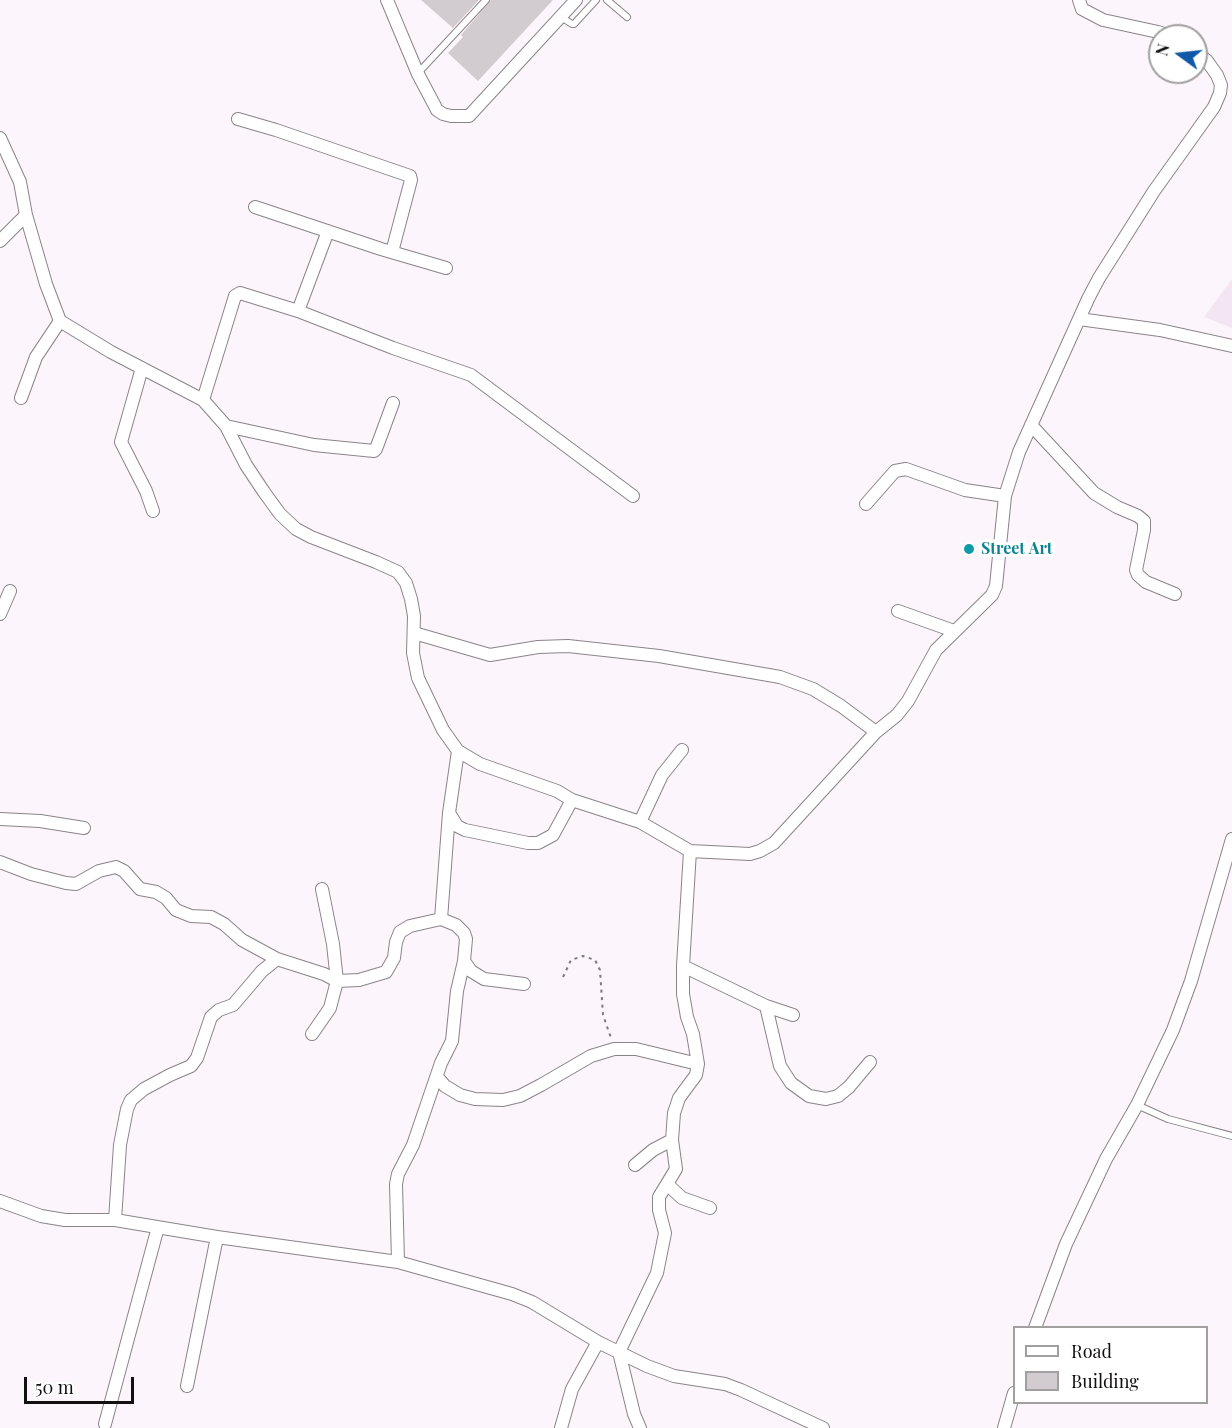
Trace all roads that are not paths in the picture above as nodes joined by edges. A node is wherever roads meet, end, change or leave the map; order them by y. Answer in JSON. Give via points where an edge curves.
{"nodes":[{"id":1,"x":401,"y":0,"type":"edge"},
{"id":2,"x":486,"y":0,"type":"edge"},
{"id":3,"x":576,"y":0,"type":"edge"},
{"id":4,"x":596,"y":0,"type":"edge"},
{"id":5,"x":608,"y":0,"type":"edge"},
{"id":6,"x":1079,"y":0,"type":"edge"},
{"id":7,"x":389,"y":5,"type":"edge"},
{"id":8,"x":561,"y":16,"type":"junction"},
{"id":9,"x":627,"y":17,"type":"dead end"},
{"id":10,"x":1148,"y":30,"type":"edge"},
{"id":11,"x":1208,"y":62,"type":"edge"},
{"id":12,"x":418,"y":74,"type":"junction"},
{"id":13,"x":1226,"y":94,"type":"edge"},
{"id":14,"x":238,"y":119,"type":"dead end"},
{"id":15,"x":0,"y":138,"type":"edge"},
{"id":16,"x":255,"y":207,"type":"dead end"},
{"id":17,"x":26,"y":215,"type":"junction"},
{"id":18,"x":328,"y":231,"type":"junction"},
{"id":19,"x":0,"y":241,"type":"edge"},
{"id":20,"x":392,"y":252,"type":"junction"},
{"id":21,"x":446,"y":268,"type":"dead end"},
{"id":22,"x":298,"y":311,"type":"junction"},
{"id":23,"x":1079,"y":319,"type":"junction"},
{"id":24,"x":60,"y":321,"type":"junction"},
{"id":25,"x":1232,"y":346,"type":"edge"},
{"id":26,"x":142,"y":368,"type":"junction"},
{"id":27,"x":21,"y":398,"type":"dead end"},
{"id":28,"x":203,"y":400,"type":"junction"},
{"id":29,"x":393,"y":403,"type":"dead end"},
{"id":30,"x":1031,"y":425,"type":"junction"},
{"id":31,"x":226,"y":426,"type":"junction"},
{"id":32,"x":633,"y":496,"type":"dead end"},
{"id":33,"x":1005,"y":496,"type":"junction"},
{"id":34,"x":866,"y":504,"type":"dead end"},
{"id":35,"x":153,"y":511,"type":"dead end"},
{"id":36,"x":10,"y":591,"type":"dead end"},
{"id":37,"x":1175,"y":594,"type":"dead end"},
{"id":38,"x":898,"y":611,"type":"dead end"},
{"id":39,"x":0,"y":614,"type":"edge"},
{"id":40,"x":954,"y":631,"type":"junction"},
{"id":41,"x":414,"y":633,"type":"junction"},
{"id":42,"x":876,"y":732,"type":"junction"},
{"id":43,"x":682,"y":750,"type":"dead end"},
{"id":44,"x":458,"y":751,"type":"junction"},
{"id":45,"x":572,"y":800,"type":"junction"},
{"id":46,"x":449,"y":813,"type":"junction"},
{"id":47,"x":0,"y":819,"type":"edge"},
{"id":48,"x":639,"y":822,"type":"junction"},
{"id":49,"x":84,"y":828,"type":"dead end"},
{"id":50,"x":1232,"y":839,"type":"edge"},
{"id":51,"x":690,"y":851,"type":"junction"},
{"id":52,"x":0,"y":862,"type":"edge"},
{"id":53,"x":322,"y":889,"type":"dead end"},
{"id":54,"x":441,"y":919,"type":"junction"},
{"id":55,"x":277,"y":959,"type":"junction"},
{"id":56,"x":464,"y":961,"type":"junction"},
{"id":57,"x":683,"y":966,"type":"junction"},
{"id":58,"x":337,"y":981,"type":"junction"},
{"id":59,"x":524,"y":984,"type":"dead end"},
{"id":60,"x":766,"y":1006,"type":"junction"},
{"id":61,"x":793,"y":1015,"type":"dead end"},
{"id":62,"x":312,"y":1034,"type":"dead end"},
{"id":63,"x":870,"y":1062,"type":"dead end"},
{"id":64,"x":698,"y":1064,"type":"junction"},
{"id":65,"x":437,"y":1077,"type":"junction"},
{"id":66,"x":1137,"y":1105,"type":"junction"},
{"id":67,"x":1232,"y":1136,"type":"edge"},
{"id":68,"x":672,"y":1140,"type":"junction"},
{"id":69,"x":635,"y":1165,"type":"dead end"},
{"id":70,"x":667,"y":1184,"type":"junction"},
{"id":71,"x":0,"y":1201,"type":"edge"},
{"id":72,"x":710,"y":1208,"type":"dead end"},
{"id":73,"x":115,"y":1220,"type":"junction"},
{"id":74,"x":158,"y":1227,"type":"junction"},
{"id":75,"x":217,"y":1237,"type":"junction"},
{"id":76,"x":398,"y":1262,"type":"junction"},
{"id":77,"x":1036,"y":1326,"type":"edge"},
{"id":78,"x":598,"y":1342,"type":"junction"},
{"id":79,"x":619,"y":1352,"type":"junction"},
{"id":80,"x":187,"y":1386,"type":"dead end"},
{"id":81,"x":1013,"y":1396,"type":"edge"},
{"id":82,"x":105,"y":1424,"type":"dead end"},
{"id":83,"x":561,"y":1428,"type":"edge"},
{"id":84,"x":640,"y":1428,"type":"edge"},
{"id":85,"x":823,"y":1428,"type":"edge"},
{"id":86,"x":1004,"y":1428,"type":"edge"}],
"edges":[{"from":1,"to":7,"type":"street"},
{"from":2,"to":12,"type":"lane"},
{"from":3,"to":8,"type":"street"},
{"from":4,"to":8,"type":"lane","via":[[574,24]]},
{"from":5,"to":9,"type":"lane"},
{"from":6,"to":10,"type":"street","via":[[1082,9],[1103,20]]},
{"from":7,"to":12,"type":"street"},
{"from":8,"to":12,"type":"street","via":[[469,116],[451,116],[437,110]]},
{"from":11,"to":13,"type":"street"},
{"from":13,"to":23,"type":"street","via":[[1154,191],[1099,278]]},
{"from":14,"to":20,"type":"street","via":[[410,176]]},
{"from":15,"to":17,"type":"street","via":[[20,182]]},
{"from":16,"to":18,"type":"street"},
{"from":17,"to":19,"type":"street"},
{"from":17,"to":24,"type":"street"},
{"from":18,"to":20,"type":"street"},
{"from":18,"to":22,"type":"street"},
{"from":20,"to":21,"type":"street"},
{"from":22,"to":28,"type":"street","via":[[237,294]]},
{"from":22,"to":32,"type":"street","via":[[471,375]]},
{"from":23,"to":25,"type":"street","via":[[1160,330]]},
{"from":23,"to":30,"type":"street"},
{"from":24,"to":26,"type":"street"},
{"from":24,"to":27,"type":"street","via":[[36,357]]},
{"from":26,"to":28,"type":"street"},
{"from":26,"to":35,"type":"street","via":[[122,442]]},
{"from":28,"to":31,"type":"street"},
{"from":29,"to":31,"type":"street","via":[[374,451],[314,445]]},
{"from":30,"to":33,"type":"street"},
{"from":30,"to":37,"type":"street","via":[[1094,493],[1144,521],[1138,575]]},
{"from":31,"to":41,"type":"street","via":[[264,492],[296,529],[398,572],[411,599]]},
{"from":33,"to":34,"type":"street","via":[[965,490],[906,469],[895,471]]},
{"from":33,"to":40,"type":"street","via":[[996,586],[992,595]]},
{"from":36,"to":39,"type":"street"},
{"from":38,"to":40,"type":"street"},
{"from":40,"to":42,"type":"street","via":[[936,650],[908,701]]},
{"from":41,"to":42,"type":"street","via":[[490,655],[568,646],[659,656],[780,678],[813,689]]},
{"from":41,"to":44,"type":"street","via":[[418,678],[442,730]]},
{"from":42,"to":51,"type":"street","via":[[774,843],[750,854]]},
{"from":43,"to":48,"type":"street","via":[[662,775]]},
{"from":44,"to":45,"type":"street","via":[[480,764]]},
{"from":44,"to":46,"type":"street"},
{"from":45,"to":46,"type":"street","via":[[553,835],[538,843],[465,830]]},
{"from":45,"to":48,"type":"street"},
{"from":46,"to":54,"type":"street"},
{"from":47,"to":49,"type":"street"},
{"from":48,"to":51,"type":"street"},
{"from":50,"to":66,"type":"street","via":[[1191,981],[1173,1030]]},
{"from":51,"to":57,"type":"street"},
{"from":52,"to":55,"type":"street","via":[[76,884],[116,867],[140,889],[166,898],[176,910],[190,916],[211,917]]},
{"from":53,"to":58,"type":"street"},
{"from":54,"to":56,"type":"street","via":[[464,933]]},
{"from":54,"to":58,"type":"street","via":[[400,932],[386,972],[359,981]]},
{"from":55,"to":58,"type":"street"},
{"from":55,"to":73,"type":"street","via":[[232,1005],[211,1017],[191,1066],[144,1089],[131,1100],[120,1145]]},
{"from":56,"to":59,"type":"street","via":[[484,979]]},
{"from":56,"to":65,"type":"street","via":[[452,1041]]},
{"from":57,"to":60,"type":"street"},
{"from":57,"to":64,"type":"street","via":[[684,1007]]},
{"from":58,"to":62,"type":"street","via":[[330,1008]]},
{"from":60,"to":61,"type":"street"},
{"from":60,"to":63,"type":"street","via":[[780,1066],[791,1083],[809,1095],[826,1099],[838,1096]]},
{"from":64,"to":65,"type":"street","via":[[636,1049],[614,1049],[591,1056],[520,1096],[502,1100],[460,1095]]},
{"from":64,"to":68,"type":"street","via":[[696,1075],[679,1098]]},
{"from":65,"to":76,"type":"street","via":[[413,1145],[398,1174]]},
{"from":66,"to":67,"type":"lane","via":[[1155,1115]]},
{"from":66,"to":77,"type":"street","via":[[1106,1159],[1066,1244]]},
{"from":68,"to":69,"type":"street","via":[[653,1149]]},
{"from":68,"to":70,"type":"street","via":[[676,1169]]},
{"from":70,"to":72,"type":"street","via":[[682,1198]]},
{"from":70,"to":79,"type":"street","via":[[659,1197],[665,1233],[657,1273]]},
{"from":71,"to":73,"type":"street","via":[[65,1220]]},
{"from":73,"to":74,"type":"street"},
{"from":74,"to":75,"type":"street"},
{"from":74,"to":82,"type":"street"},
{"from":75,"to":76,"type":"street"},
{"from":75,"to":80,"type":"street"},
{"from":76,"to":78,"type":"street","via":[[512,1294]]},
{"from":78,"to":79,"type":"street"},
{"from":78,"to":83,"type":"street","via":[[572,1389]]},
{"from":79,"to":84,"type":"street"},
{"from":79,"to":85,"type":"street","via":[[674,1376],[741,1389]]},
{"from":81,"to":86,"type":"street"}]}
